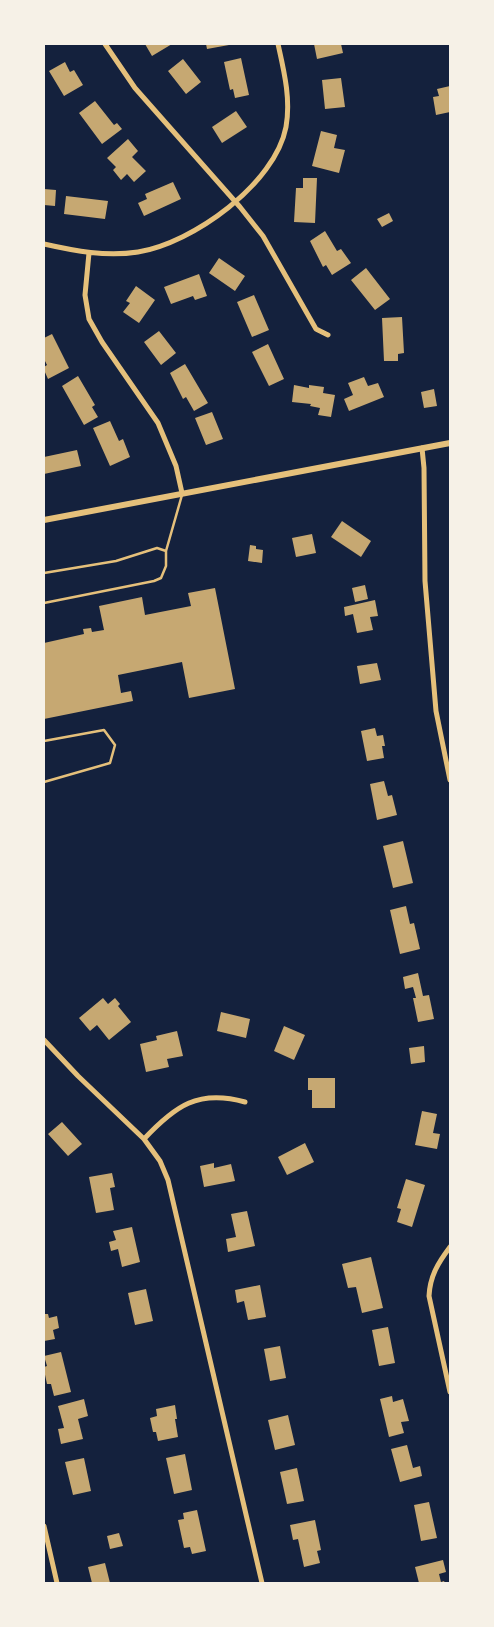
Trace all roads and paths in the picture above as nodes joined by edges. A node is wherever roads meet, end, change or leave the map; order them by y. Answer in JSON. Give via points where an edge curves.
{"nodes":[{"id":1,"x":105,"y":44,"type":"edge"},
{"id":2,"x":278,"y":44,"type":"edge"},
{"id":3,"x":235,"y":201,"type":"junction"},
{"id":4,"x":44,"y":244,"type":"edge"},
{"id":5,"x":89,"y":253,"type":"junction"},
{"id":6,"x":328,"y":335,"type":"dead end"},
{"id":7,"x":450,"y":443,"type":"edge"},
{"id":8,"x":422,"y":448,"type":"junction"},
{"id":9,"x":182,"y":493,"type":"junction"},
{"id":10,"x":44,"y":520,"type":"edge"},
{"id":11,"x":166,"y":551,"type":"junction"},
{"id":12,"x":44,"y":573,"type":"edge"},
{"id":13,"x":44,"y":603,"type":"edge"},
{"id":14,"x":44,"y":742,"type":"edge"},
{"id":15,"x":450,"y":780,"type":"edge"},
{"id":16,"x":44,"y":782,"type":"edge"},
{"id":17,"x":44,"y":1040,"type":"edge"},
{"id":18,"x":245,"y":1102,"type":"dead end"},
{"id":19,"x":144,"y":1139,"type":"junction"},
{"id":20,"x":450,"y":1247,"type":"edge"},
{"id":21,"x":450,"y":1392,"type":"edge"},
{"id":22,"x":44,"y":1526,"type":"edge"},
{"id":23,"x":57,"y":1583,"type":"edge"},
{"id":24,"x":262,"y":1583,"type":"edge"}],
"edges":[{"from":1,"to":3,"type":"street","via":[[136,88]]},
{"from":2,"to":3,"type":"street","via":[[286,79],[286,127],[281,143],[264,172]]},
{"from":3,"to":5,"type":"street","via":[[204,226],[160,247],[138,252]]},
{"from":3,"to":6,"type":"street","via":[[263,236],[316,329]]},
{"from":4,"to":5,"type":"street"},
{"from":5,"to":9,"type":"street","via":[[85,294],[89,319],[158,423],[176,466]]},
{"from":7,"to":8,"type":"street"},
{"from":8,"to":9,"type":"street"},
{"from":8,"to":15,"type":"street","via":[[425,581],[436,711]]},
{"from":9,"to":10,"type":"street"},
{"from":9,"to":11,"type":"lane"},
{"from":11,"to":12,"type":"lane","via":[[157,548],[116,561]]},
{"from":11,"to":13,"type":"lane","via":[[166,566],[161,578],[154,581]]},
{"from":14,"to":16,"type":"lane","via":[[104,730],[115,745],[110,763]]},
{"from":17,"to":19,"type":"street"},
{"from":18,"to":19,"type":"street","via":[[218,1097],[190,1102],[172,1112]]},
{"from":19,"to":24,"type":"street","via":[[160,1161],[168,1180]]},
{"from":20,"to":21,"type":"street","via":[[429,1283]]},
{"from":22,"to":23,"type":"street"}]}
